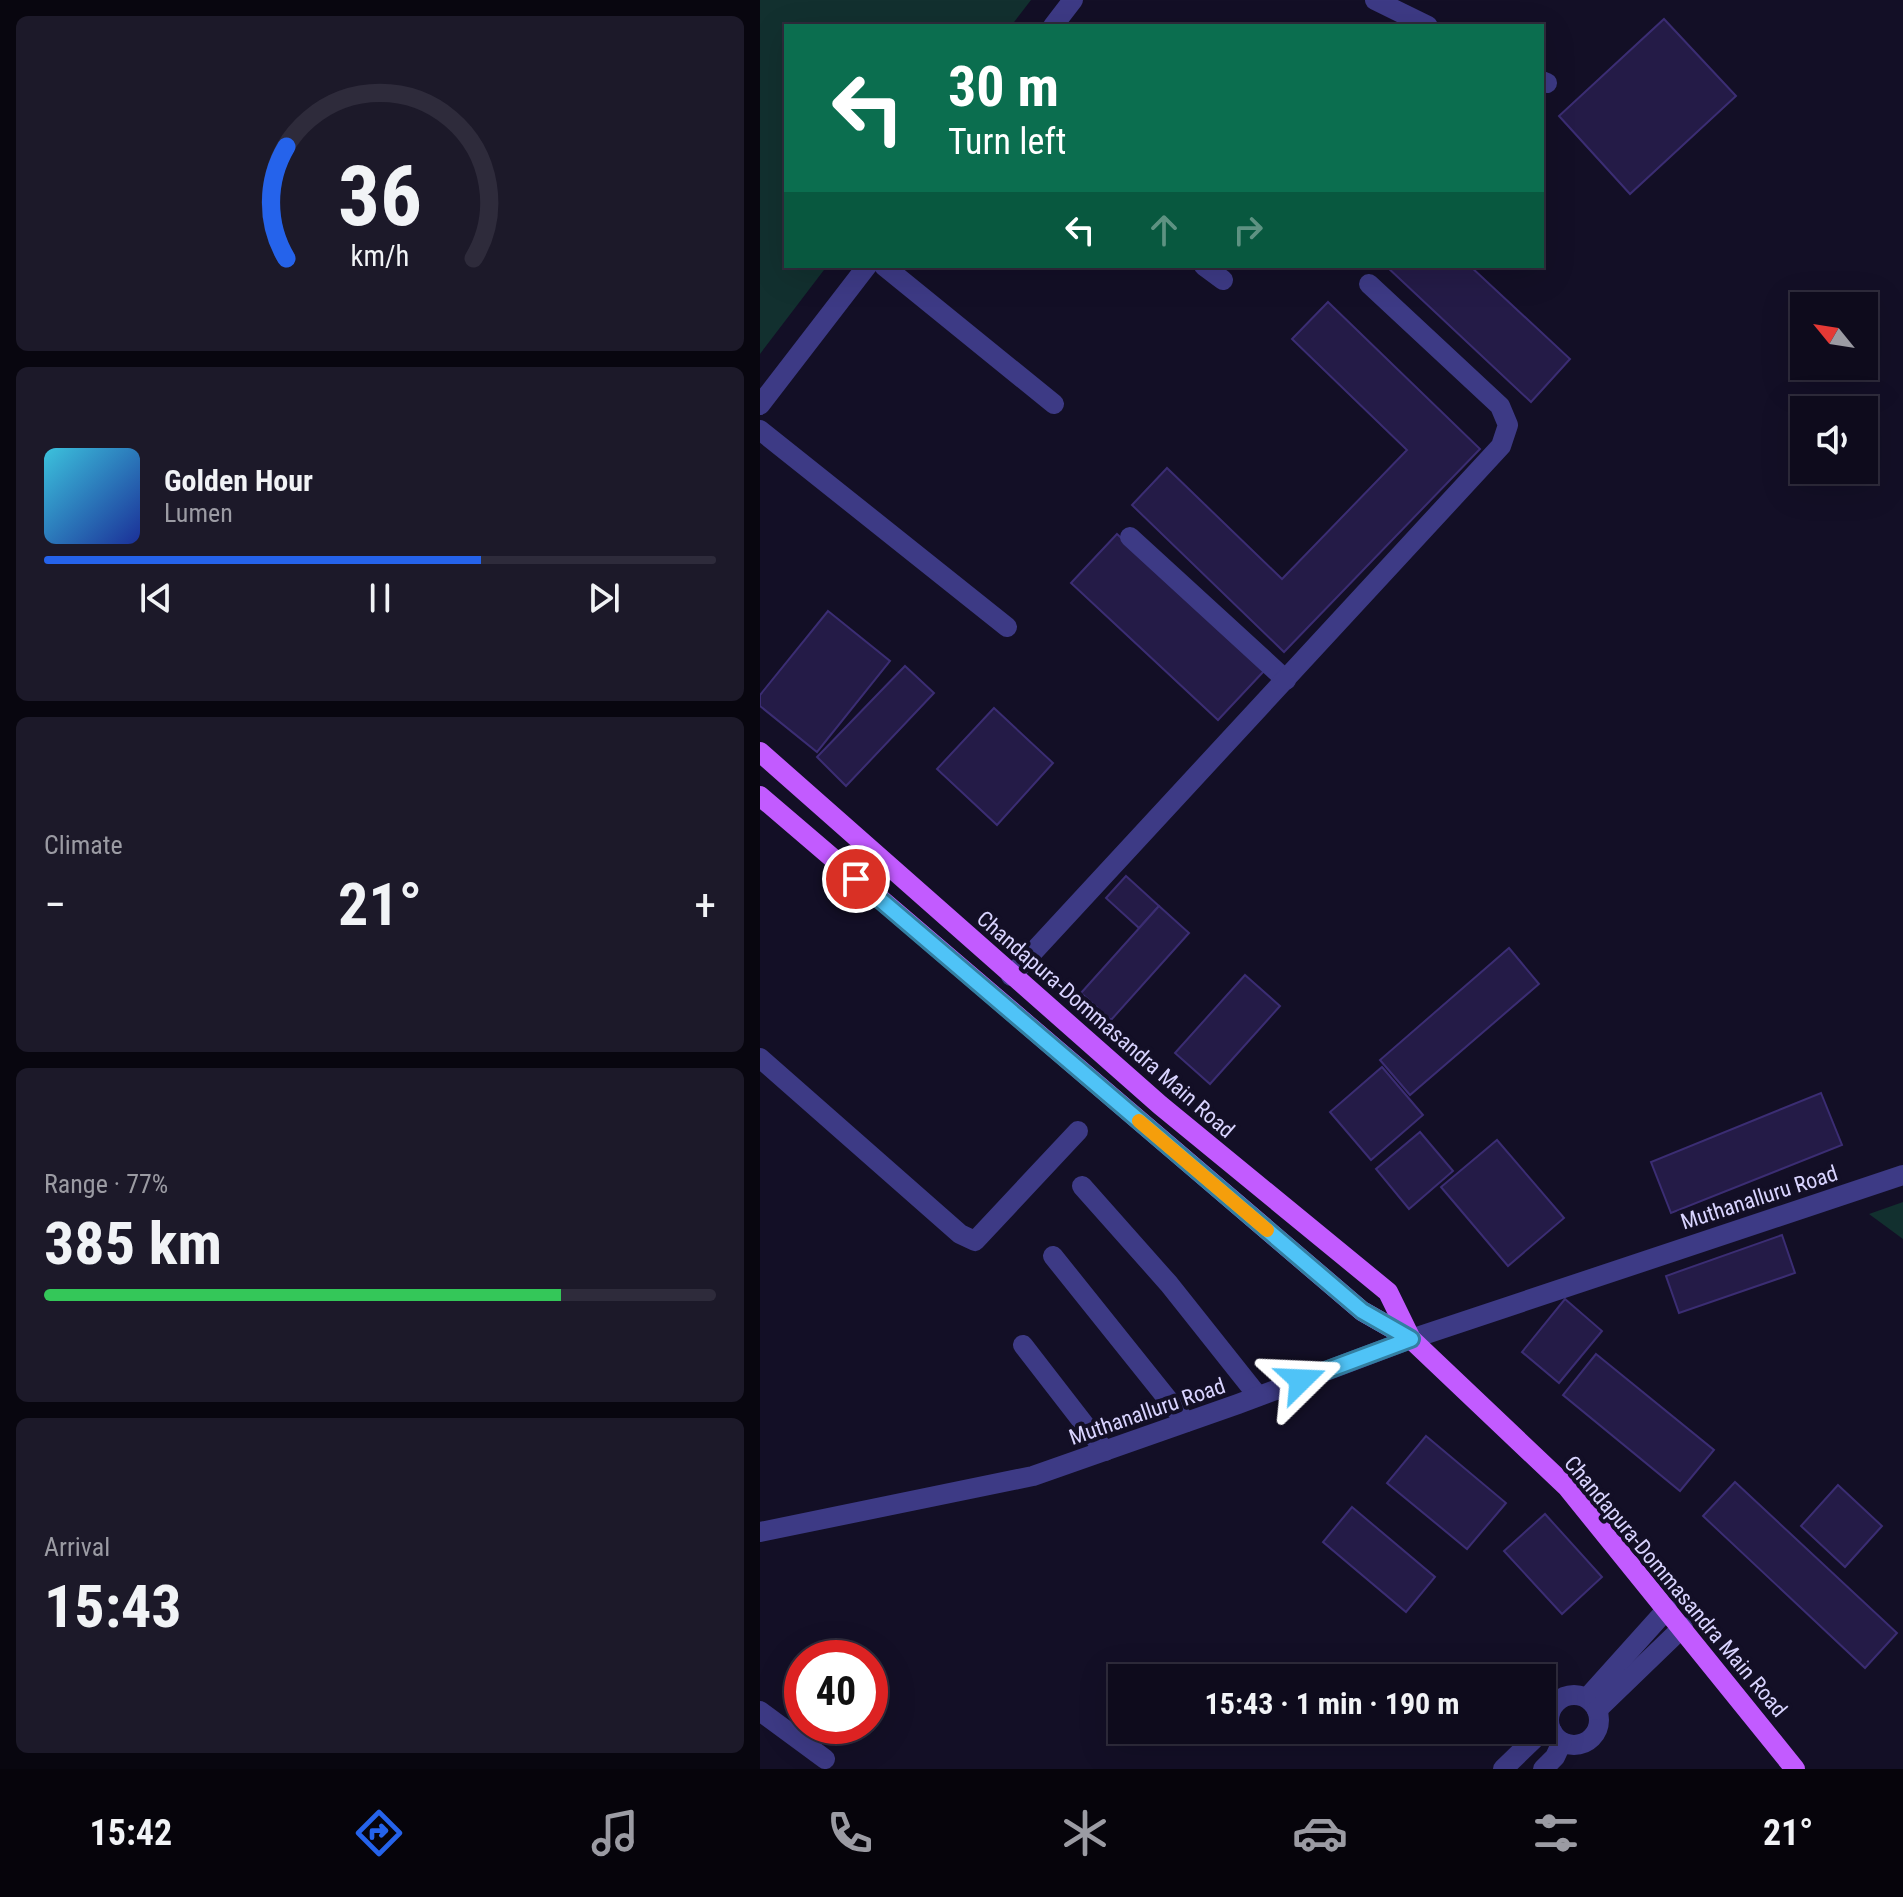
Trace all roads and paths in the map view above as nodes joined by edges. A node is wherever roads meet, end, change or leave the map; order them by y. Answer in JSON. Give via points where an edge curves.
{"nodes":[{"id":1,"x":1073,"y":0,"type":"edge"},
{"id":2,"x":1375,"y":0,"type":"edge"},
{"id":3,"x":1055,"y":24,"type":"edge"},
{"id":4,"x":1424,"y":24,"type":"edge"},
{"id":5,"x":865,"y":268,"type":"edge"},
{"id":6,"x":886,"y":268,"type":"edge"},
{"id":7,"x":1207,"y":268,"type":"edge"},
{"id":8,"x":1223,"y":280,"type":"dead end"},
{"id":9,"x":1369,"y":284,"type":"dead end"},
{"id":10,"x":1054,"y":404,"type":"dead end"},
{"id":11,"x":760,"y":405,"type":"edge"},
{"id":12,"x":760,"y":430,"type":"edge"},
{"id":13,"x":1130,"y":537,"type":"dead end"},
{"id":14,"x":1007,"y":627,"type":"dead end"},
{"id":15,"x":1286,"y":680,"type":"junction"},
{"id":16,"x":760,"y":752,"type":"edge"},
{"id":17,"x":760,"y":796,"type":"edge"},
{"id":18,"x":1011,"y":976,"type":"junction"},
{"id":19,"x":760,"y":1058,"type":"edge"},
{"id":20,"x":1078,"y":1131,"type":"dead end"},
{"id":21,"x":1903,"y":1175,"type":"edge"},
{"id":22,"x":1082,"y":1186,"type":"dead end"},
{"id":23,"x":1053,"y":1256,"type":"dead end"},
{"id":24,"x":1411,"y":1339,"type":"junction"},
{"id":25,"x":1023,"y":1345,"type":"dead end"},
{"id":26,"x":1258,"y":1396,"type":"junction"},
{"id":27,"x":1186,"y":1422,"type":"junction"},
{"id":28,"x":1105,"y":1451,"type":"junction"},
{"id":29,"x":760,"y":1532,"type":"edge"},
{"id":30,"x":1667,"y":1609,"type":"junction"},
{"id":31,"x":1683,"y":1627,"type":"junction"},
{"id":32,"x":1592,"y":1704,"type":"junction"},
{"id":33,"x":760,"y":1711,"type":"edge"},
{"id":34,"x":1557,"y":1737,"type":"junction"},
{"id":35,"x":825,"y":1759,"type":"dead end"},
{"id":36,"x":1503,"y":1769,"type":"edge"},
{"id":37,"x":1543,"y":1769,"type":"edge"},
{"id":38,"x":1795,"y":1769,"type":"edge"}],
"edges":[{"from":1,"to":3,"type":"street"},
{"from":2,"to":4,"type":"street"},
{"from":5,"to":11,"type":"street"},
{"from":6,"to":10,"type":"street"},
{"from":7,"to":8,"type":"street"},
{"from":9,"to":15,"type":"street","via":[[1500,406],[1508,425],[1501,446]]},
{"from":12,"to":14,"type":"street"},
{"from":13,"to":15,"type":"street"},
{"from":15,"to":18,"type":"street"},
{"from":16,"to":18,"type":"main road","name":"Chandapura-Dommasandra Main Road"},
{"from":17,"to":24,"type":"main road","name":"Chandapura-Dommasandra Main Road","via":[[1362,1311]]},
{"from":18,"to":24,"type":"main road","name":"Chandapura-Dommasandra Main Road","via":[[1388,1292]]},
{"from":19,"to":20,"type":"street","via":[[960,1234],[975,1241]]},
{"from":21,"to":24,"type":"street","name":"Muthanalluru Road"},
{"from":22,"to":26,"type":"street"},
{"from":23,"to":27,"type":"street"},
{"from":24,"to":26,"type":"street","name":"Muthanalluru Road"},
{"from":24,"to":30,"type":"main road","name":"Chandapura-Dommasandra Main Road","via":[[1567,1487]]},
{"from":25,"to":28,"type":"street"},
{"from":26,"to":27,"type":"street","name":"Muthanalluru Road"},
{"from":27,"to":28,"type":"street","name":"Muthanalluru Road"},
{"from":28,"to":29,"type":"street","name":"Muthanalluru Road","via":[[1033,1476]]},
{"from":30,"to":31,"type":"main road","name":"Chandapura-Dommasandra Main Road"},
{"from":30,"to":32,"type":"street"},
{"from":31,"to":32,"type":"street"},
{"from":31,"to":38,"type":"main road","name":"Chandapura-Dommasandra Main Road"},
{"from":32,"to":34,"type":"street","via":[[1599,1726],[1591,1739],[1577,1746]]},
{"from":32,"to":34,"type":"street","via":[[1574,1695],[1553,1707],[1549,1719]]},
{"from":33,"to":35,"type":"street"},
{"from":34,"to":36,"type":"street","via":[[1536,1737]]},
{"from":34,"to":37,"type":"street","via":[[1555,1757]]}]}
